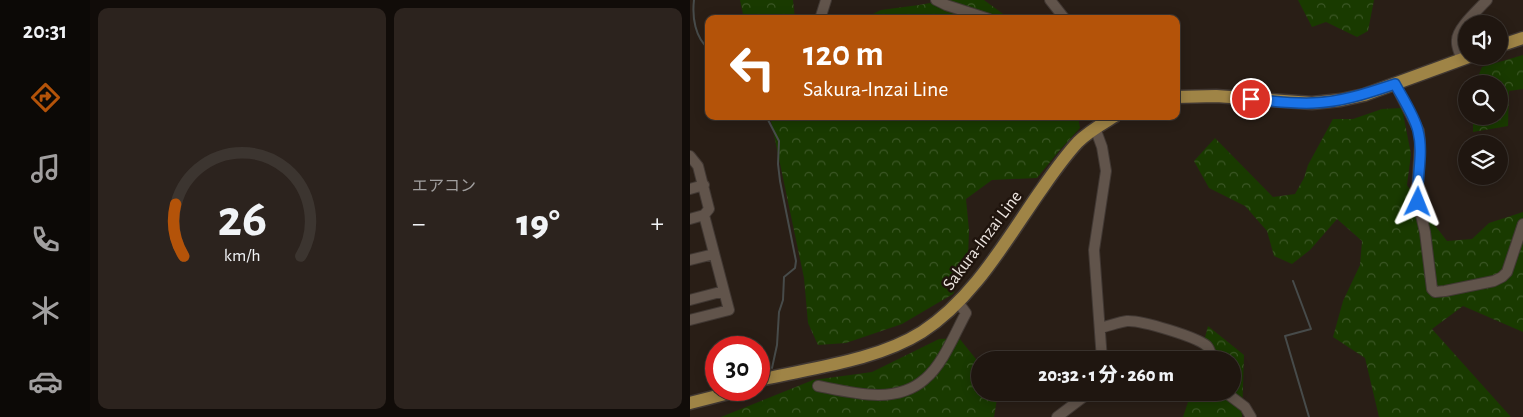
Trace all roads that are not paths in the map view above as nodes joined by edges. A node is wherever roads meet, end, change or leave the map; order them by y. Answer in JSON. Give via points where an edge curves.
{"nodes":[{"id":1,"x":826,"y":0,"type":"edge"},
{"id":2,"x":936,"y":0,"type":"edge"},
{"id":3,"x":1050,"y":0,"type":"edge"},
{"id":4,"x":1487,"y":0,"type":"edge"},
{"id":5,"x":821,"y":15,"type":"edge"},
{"id":6,"x":977,"y":15,"type":"edge"},
{"id":7,"x":1062,"y":15,"type":"edge"},
{"id":8,"x":1473,"y":15,"type":"edge"},
{"id":9,"x":1523,"y":38,"type":"edge"},
{"id":10,"x":1508,"y":43,"type":"edge"},
{"id":11,"x":1458,"y":61,"type":"edge"},
{"id":12,"x":1395,"y":84,"type":"junction"},
{"id":13,"x":1180,"y":97,"type":"edge"},
{"id":14,"x":1108,"y":120,"type":"edge"},
{"id":15,"x":1095,"y":128,"type":"junction"},
{"id":16,"x":691,"y":159,"type":"edge"},
{"id":17,"x":704,"y":185,"type":"junction"},
{"id":18,"x":690,"y":189,"type":"edge"},
{"id":19,"x":704,"y":215,"type":"junction"},
{"id":20,"x":690,"y":219,"type":"edge"},
{"id":21,"x":1523,"y":224,"type":"edge"},
{"id":22,"x":714,"y":254,"type":"junction"},
{"id":23,"x":690,"y":260,"type":"edge"},
{"id":24,"x":724,"y":291,"type":"junction"},
{"id":25,"x":690,"y":300,"type":"edge"},
{"id":26,"x":958,"y":302,"type":"junction"},
{"id":27,"x":690,"y":320,"type":"edge"},
{"id":28,"x":1100,"y":328,"type":"junction"},
{"id":29,"x":1101,"y":351,"type":"edge"},
{"id":30,"x":1210,"y":351,"type":"edge"},
{"id":31,"x":827,"y":366,"type":"junction"},
{"id":32,"x":770,"y":378,"type":"edge"},
{"id":33,"x":770,"y":382,"type":"edge"},
{"id":34,"x":818,"y":386,"type":"dead end"},
{"id":35,"x":705,"y":393,"type":"edge"},
{"id":36,"x":690,"y":396,"type":"edge"},
{"id":37,"x":705,"y":399,"type":"edge"},
{"id":38,"x":1078,"y":401,"type":"edge"},
{"id":39,"x":1238,"y":401,"type":"edge"},
{"id":40,"x":690,"y":403,"type":"edge"},
{"id":41,"x":1057,"y":417,"type":"edge"},
{"id":42,"x":1251,"y":417,"type":"edge"}],
"edges":[{"from":1,"to":5,"type":"street"},
{"from":2,"to":6,"type":"street"},
{"from":3,"to":7,"type":"street"},
{"from":4,"to":8,"type":"street"},
{"from":9,"to":10,"type":"main road"},
{"from":11,"to":12,"type":"main road"},
{"from":12,"to":13,"type":"main road","via":[[1364,95],[1312,103],[1216,96]]},
{"from":12,"to":21,"type":"street","via":[[1419,131],[1417,191],[1432,289],[1435,292],[1445,291],[1502,277],[1507,272]]},
{"from":14,"to":15,"type":"main road","name":"Sakura-Inzai Line"},
{"from":15,"to":26,"type":"main road","name":"Sakura-Inzai Line","via":[[1063,160],[980,278]]},
{"from":15,"to":28,"type":"street","via":[[1106,171],[1094,250]]},
{"from":16,"to":17,"type":"street","via":[[698,166]]},
{"from":17,"to":18,"type":"street"},
{"from":17,"to":19,"type":"street","via":[[709,210]]},
{"from":19,"to":20,"type":"street"},
{"from":19,"to":22,"type":"street"},
{"from":22,"to":23,"type":"street"},
{"from":22,"to":24,"type":"street"},
{"from":24,"to":25,"type":"street"},
{"from":24,"to":27,"type":"street","via":[[729,310]]},
{"from":26,"to":31,"type":"main road","name":"Sakura-Inzai Line","via":[[922,332],[901,343],[871,355]]},
{"from":26,"to":34,"type":"street","via":[[966,313],[945,351],[931,373],[908,390],[885,395]]},
{"from":28,"to":29,"type":"street"},
{"from":28,"to":30,"type":"street","via":[[1128,321],[1188,337],[1206,345]]},
{"from":31,"to":32,"type":"main road","name":"Sakura-Inzai Line"},
{"from":31,"to":33,"type":"main road","name":"Sakura-Inzai Line"},
{"from":35,"to":36,"type":"main road"},
{"from":37,"to":40,"type":"main road"},
{"from":38,"to":41,"type":"street"},
{"from":39,"to":42,"type":"street"}]}
